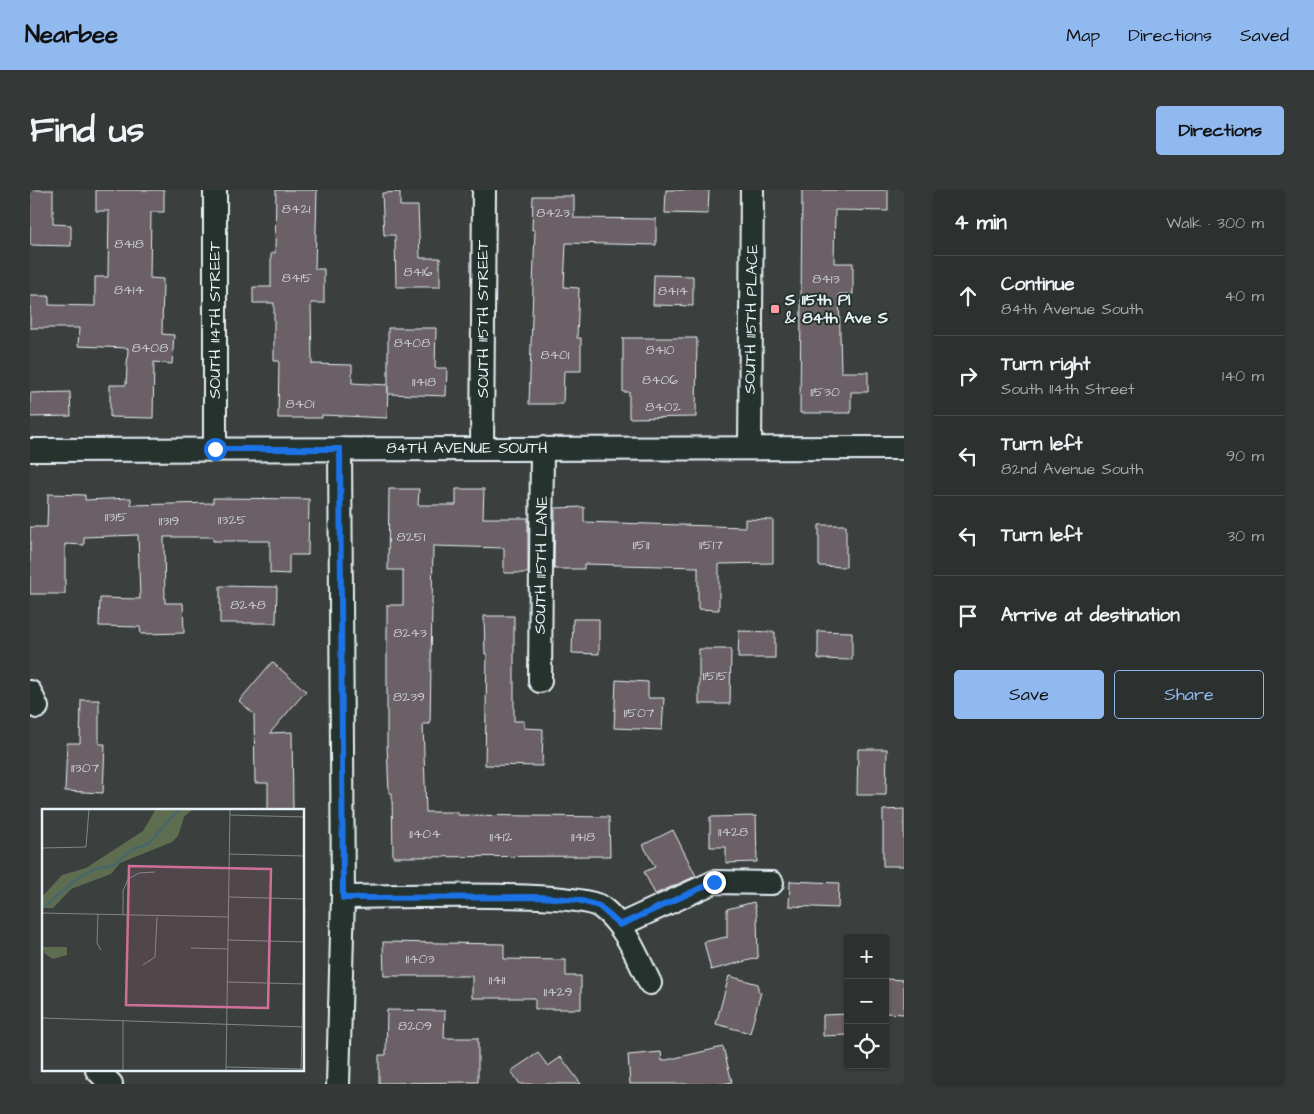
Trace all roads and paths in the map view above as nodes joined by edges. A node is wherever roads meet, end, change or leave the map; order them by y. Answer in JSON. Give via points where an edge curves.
{"nodes":[{"id":1,"x":215,"y":190,"type":"edge"},
{"id":2,"x":484,"y":190,"type":"edge"},
{"id":3,"x":752,"y":190,"type":"edge"},
{"id":4,"x":750,"y":447,"type":"junction"},
{"id":5,"x":482,"y":448,"type":"junction"},
{"id":6,"x":542,"y":448,"type":"junction"},
{"id":7,"x":904,"y":448,"type":"edge"},
{"id":8,"x":215,"y":449,"type":"junction"},
{"id":9,"x":340,"y":449,"type":"junction"},
{"id":10,"x":30,"y":450,"type":"edge"},
{"id":11,"x":540,"y":681,"type":"dead end"},
{"id":12,"x":772,"y":883,"type":"dead end"},
{"id":13,"x":343,"y":898,"type":"junction"},
{"id":14,"x":620,"y":925,"type":"junction"},
{"id":15,"x":650,"y":983,"type":"dead end"},
{"id":16,"x":99,"y":1072,"type":"edge"},
{"id":17,"x":111,"y":1084,"type":"edge"},
{"id":18,"x":338,"y":1084,"type":"edge"}],
"edges":[{"from":1,"to":8,"type":"street","name":"SOUTH 114TH STREET"},
{"from":2,"to":5,"type":"street","name":"SOUTH 115TH STREET"},
{"from":3,"to":4,"type":"street","name":"SOUTH 115TH PLACE"},
{"from":4,"to":6,"type":"street","name":"84TH AVENUE SOUTH"},
{"from":4,"to":7,"type":"street","name":"84TH AVENUE SOUTH"},
{"from":5,"to":6,"type":"street","name":"84TH AVENUE SOUTH"},
{"from":5,"to":9,"type":"street","name":"84TH AVENUE SOUTH"},
{"from":6,"to":11,"type":"street","name":"SOUTH 115TH LANE"},
{"from":8,"to":9,"type":"street","name":"84TH AVENUE SOUTH"},
{"from":8,"to":10,"type":"street","name":"84TH AVENUE SOUTH"},
{"from":9,"to":13,"type":"street"},
{"from":12,"to":14,"type":"street","via":[[714,882]]},
{"from":13,"to":14,"type":"street","via":[[541,897],[578,900],[599,906]]},
{"from":13,"to":18,"type":"street"},
{"from":14,"to":15,"type":"street"},
{"from":16,"to":17,"type":"street"}]}
